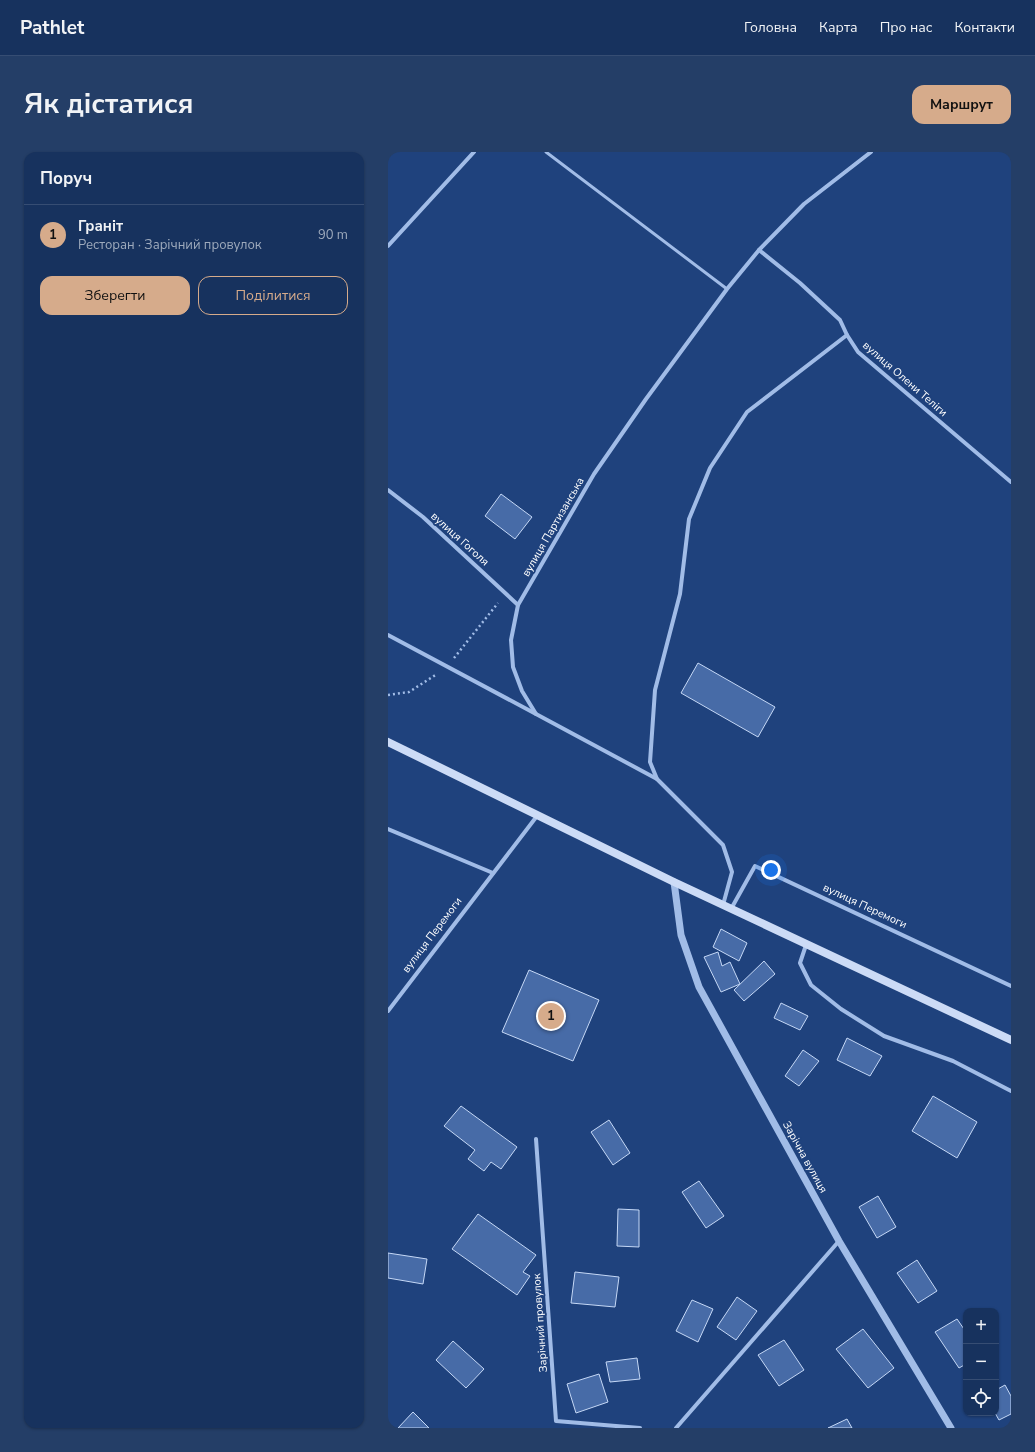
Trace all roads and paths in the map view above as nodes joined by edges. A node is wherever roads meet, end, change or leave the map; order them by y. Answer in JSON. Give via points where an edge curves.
{"nodes":[{"id":1,"x":474,"y":152,"type":"edge"},
{"id":2,"x":546,"y":152,"type":"edge"},
{"id":3,"x":871,"y":152,"type":"edge"},
{"id":4,"x":388,"y":246,"type":"edge"},
{"id":5,"x":759,"y":250,"type":"junction"},
{"id":6,"x":727,"y":289,"type":"junction"},
{"id":7,"x":847,"y":335,"type":"junction"},
{"id":8,"x":1011,"y":482,"type":"edge"},
{"id":9,"x":388,"y":490,"type":"edge"},
{"id":10,"x":506,"y":593,"type":"junction"},
{"id":11,"x":518,"y":605,"type":"junction"},
{"id":12,"x":388,"y":635,"type":"edge"},
{"id":13,"x":447,"y":667,"type":"junction"},
{"id":14,"x":388,"y":695,"type":"edge"},
{"id":15,"x":536,"y":714,"type":"junction"},
{"id":16,"x":388,"y":742,"type":"edge"},
{"id":17,"x":657,"y":779,"type":"junction"},
{"id":18,"x":538,"y":815,"type":"junction"},
{"id":19,"x":388,"y":829,"type":"edge"},
{"id":20,"x":493,"y":873,"type":"junction"},
{"id":21,"x":674,"y":882,"type":"junction"},
{"id":22,"x":723,"y":905,"type":"junction"},
{"id":23,"x":731,"y":909,"type":"junction"},
{"id":24,"x":806,"y":945,"type":"junction"},
{"id":25,"x":1011,"y":986,"type":"edge"},
{"id":26,"x":388,"y":1011,"type":"edge"},
{"id":27,"x":1011,"y":1040,"type":"edge"},
{"id":28,"x":1011,"y":1091,"type":"edge"},
{"id":29,"x":536,"y":1139,"type":"dead end"},
{"id":30,"x":839,"y":1241,"type":"junction"},
{"id":31,"x":640,"y":1428,"type":"edge"},
{"id":32,"x":676,"y":1428,"type":"edge"},
{"id":33,"x":951,"y":1428,"type":"edge"}],
"edges":[{"from":1,"to":4,"type":"street"},
{"from":2,"to":6,"type":"lane"},
{"from":3,"to":5,"type":"street","name":"вулиця Партизанська","via":[[804,204]]},
{"from":5,"to":6,"type":"street","name":"вулиця Партизанська"},
{"from":5,"to":7,"type":"street","name":"вулиця Олени Теліги","via":[[840,320]]},
{"from":6,"to":11,"type":"street","name":"вулиця Партизанська","via":[[594,474]]},
{"from":7,"to":8,"type":"street","name":"вулиця Олени Теліги","via":[[858,352]]},
{"from":7,"to":17,"type":"street","via":[[747,412],[710,468],[689,519],[680,594],[655,690],[650,762]]},
{"from":9,"to":10,"type":"street","name":"вулиця Гоголя","via":[[423,517]]},
{"from":10,"to":11,"type":"street","name":"вулиця Гоголя"},
{"from":10,"to":13,"type":"path"},
{"from":11,"to":15,"type":"street","name":"вулиця Партизанська","via":[[511,640],[513,667],[522,691]]},
{"from":12,"to":13,"type":"street"},
{"from":13,"to":14,"type":"path","via":[[409,692]]},
{"from":13,"to":15,"type":"street"},
{"from":15,"to":17,"type":"street"},
{"from":16,"to":18,"type":"main road"},
{"from":17,"to":22,"type":"street","via":[[723,845],[732,872]]},
{"from":18,"to":20,"type":"street","name":"вулиця Перемоги"},
{"from":18,"to":21,"type":"main road"},
{"from":19,"to":20,"type":"street"},
{"from":20,"to":26,"type":"street","name":"вулиця Перемоги"},
{"from":21,"to":22,"type":"main road"},
{"from":21,"to":30,"type":"street","name":"Зарічна вулиця","via":[[681,935],[699,987]]},
{"from":22,"to":23,"type":"main road"},
{"from":23,"to":24,"type":"main road"},
{"from":23,"to":25,"type":"street","name":"вулиця Перемоги","via":[[755,866]]},
{"from":24,"to":27,"type":"main road"},
{"from":24,"to":28,"type":"street","via":[[800,963],[811,985],[841,1009],[884,1036],[953,1061]]},
{"from":29,"to":31,"type":"street","name":"Зарічний провулок","via":[[556,1421]]},
{"from":30,"to":32,"type":"street"},
{"from":30,"to":33,"type":"street","name":"Зарічна вулиця"}]}
